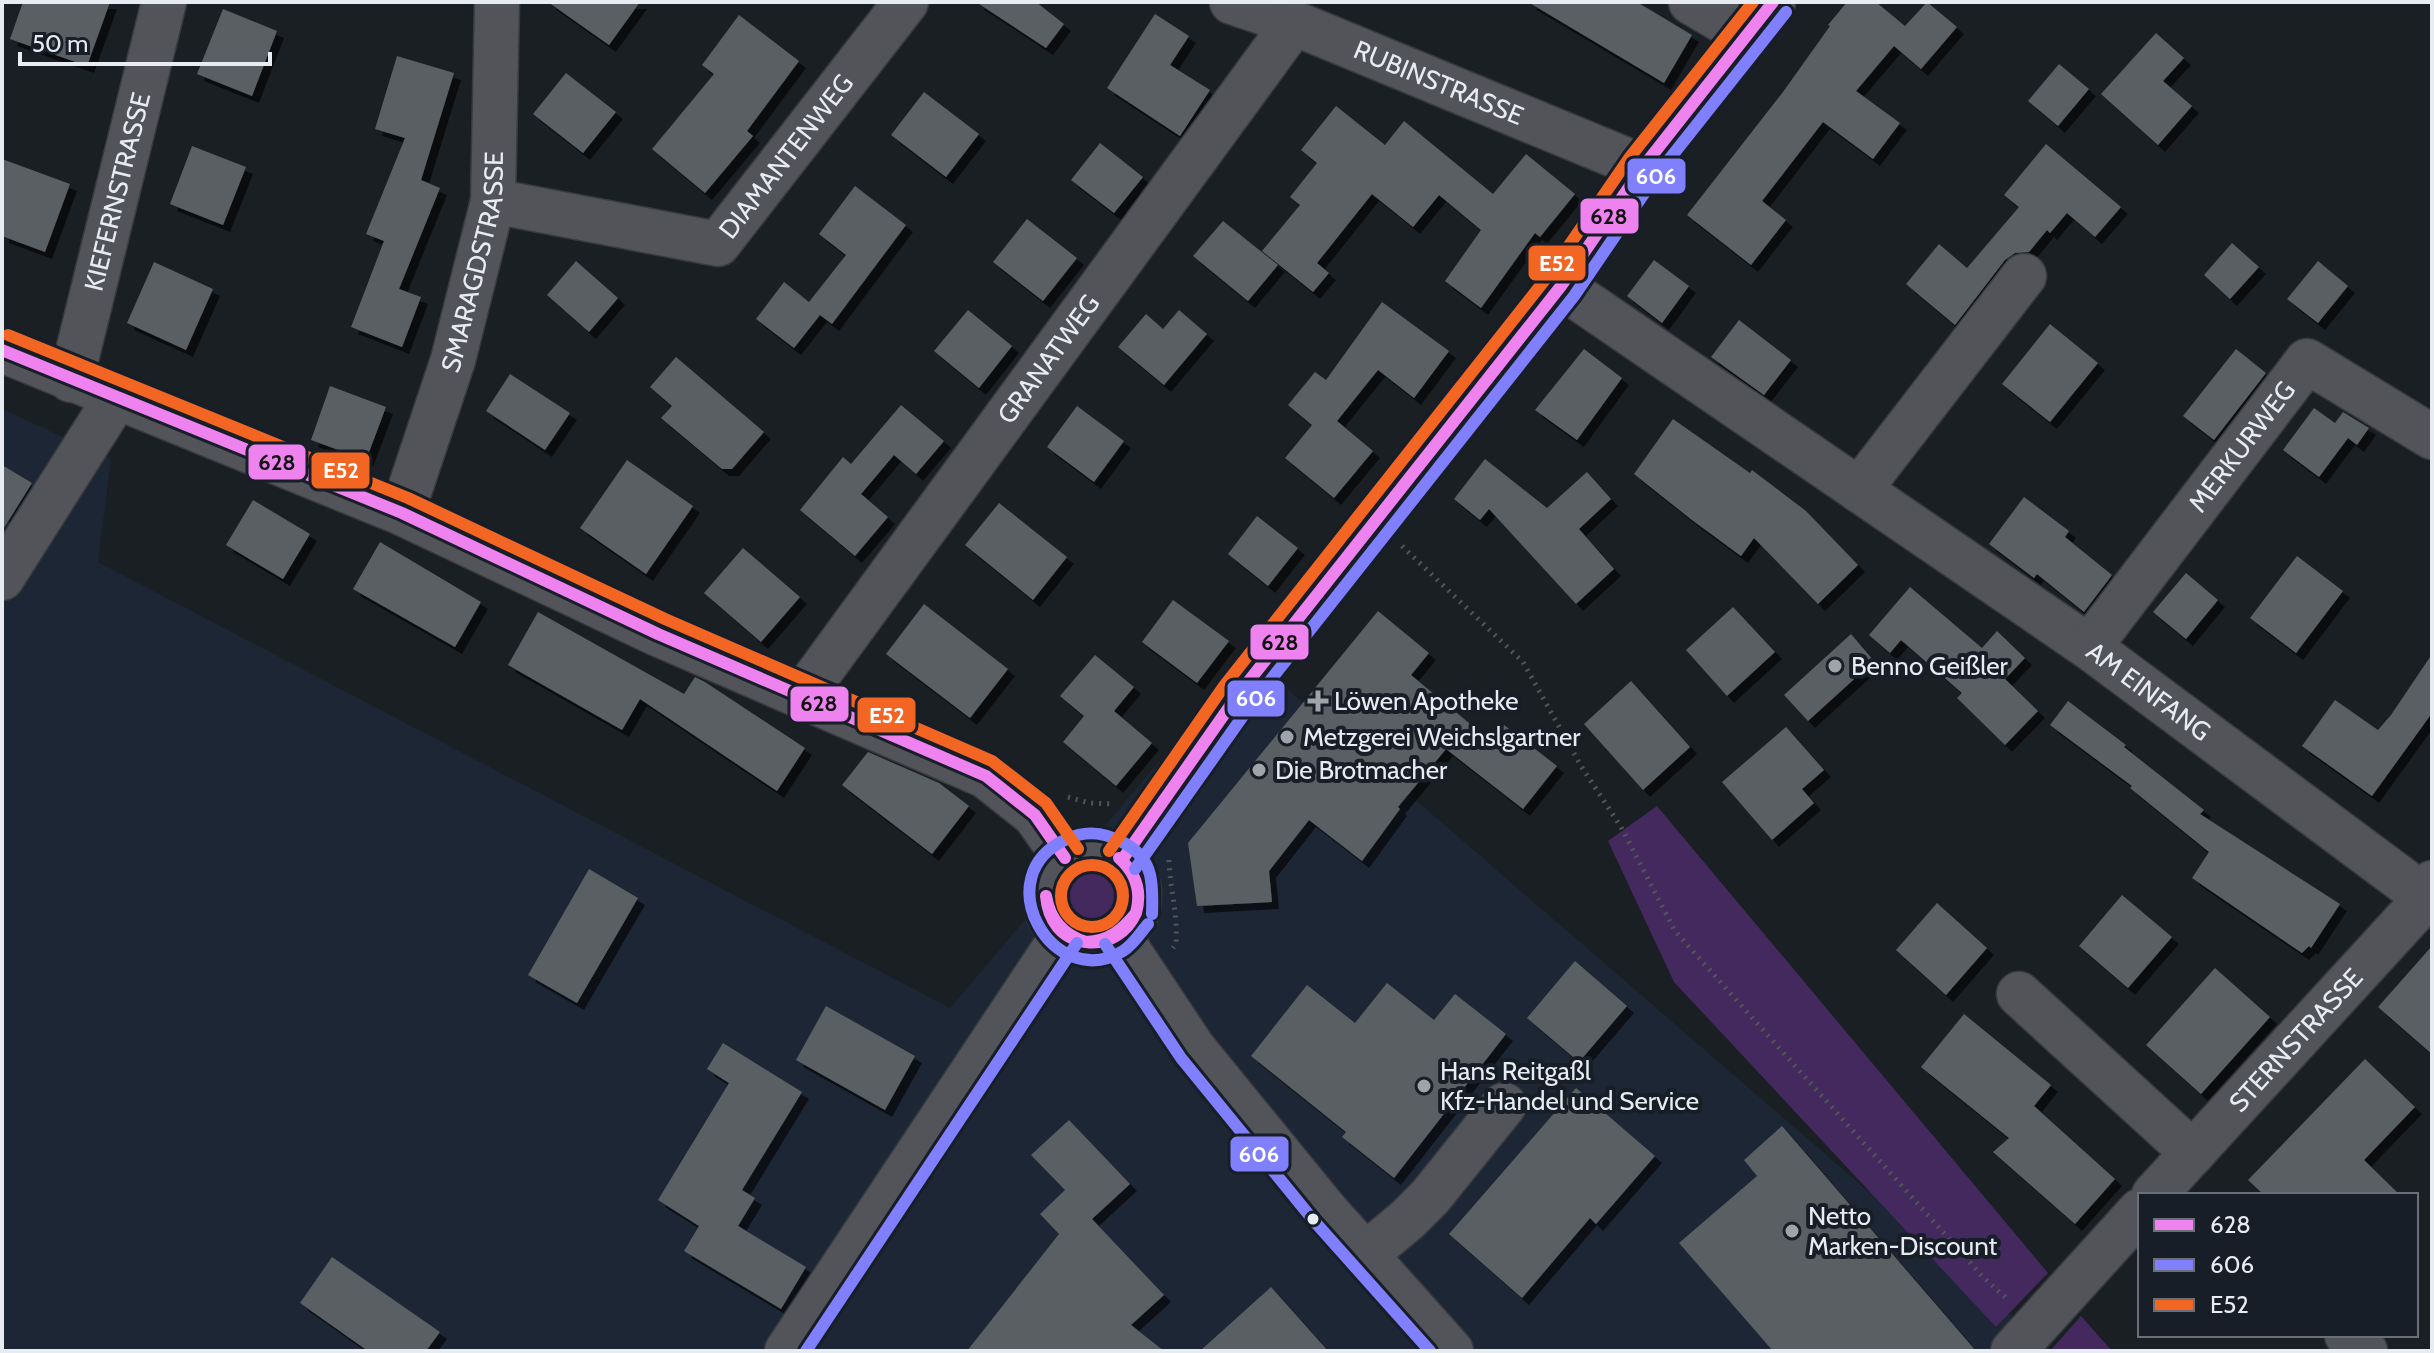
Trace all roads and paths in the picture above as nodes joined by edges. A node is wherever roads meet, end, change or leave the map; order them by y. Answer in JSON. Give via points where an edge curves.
{"nodes":[{"id":1,"x":164,"y":2,"type":"edge"},
{"id":2,"x":497,"y":2,"type":"edge"},
{"id":3,"x":906,"y":2,"type":"edge"},
{"id":4,"x":1232,"y":2,"type":"edge"},
{"id":5,"x":1691,"y":2,"type":"edge"},
{"id":6,"x":1760,"y":18,"type":"edge"},
{"id":7,"x":1294,"y":23,"type":"junction"},
{"id":8,"x":1643,"y":167,"type":"junction"},
{"id":9,"x":493,"y":201,"type":"junction"},
{"id":10,"x":2024,"y":276,"type":"dead end"},
{"id":11,"x":1561,"y":286,"type":"junction"},
{"id":12,"x":2,"y":350,"type":"edge"},
{"id":13,"x":71,"y":380,"type":"junction"},
{"id":14,"x":116,"y":398,"type":"junction"},
{"id":15,"x":2432,"y":437,"type":"edge"},
{"id":16,"x":1859,"y":490,"type":"junction"},
{"id":17,"x":402,"y":513,"type":"junction"},
{"id":18,"x":1375,"y":520,"type":"junction"},
{"id":19,"x":2,"y":578,"type":"edge"},
{"id":20,"x":2089,"y":647,"type":"junction"},
{"id":21,"x":803,"y":695,"type":"junction"},
{"id":22,"x":1121,"y":804,"type":"dead end"},
{"id":23,"x":1035,"y":815,"type":"junction"},
{"id":24,"x":1065,"y":858,"type":"junction"},
{"id":25,"x":1122,"y":860,"type":"junction"},
{"id":26,"x":2430,"y":894,"type":"edge"},
{"id":27,"x":1064,"y":934,"type":"junction"},
{"id":28,"x":1118,"y":935,"type":"junction"},
{"id":29,"x":2019,"y":994,"type":"dead end"},
{"id":30,"x":1504,"y":1105,"type":"dead end"},
{"id":31,"x":2177,"y":1180,"type":"edge"},
{"id":32,"x":2138,"y":1213,"type":"edge"},
{"id":33,"x":1365,"y":1255,"type":"junction"},
{"id":34,"x":2349,"y":1337,"type":"edge"},
{"id":35,"x":2024,"y":1338,"type":"edge"},
{"id":36,"x":787,"y":1351,"type":"edge"},
{"id":37,"x":1451,"y":1351,"type":"edge"},
{"id":38,"x":2365,"y":1351,"type":"edge"}],
"edges":[{"from":1,"to":13,"type":"street","name":"KIEFERNSTRASSE"},
{"from":2,"to":9,"type":"street","name":"SMARAGDSTRASSE"},
{"from":3,"to":9,"type":"street","name":"DIAMANTENWEG","via":[[718,244]]},
{"from":4,"to":7,"type":"street","name":"RUBINSTRASSE"},
{"from":5,"to":6,"type":"street"},
{"from":6,"to":8,"type":"street"},
{"from":7,"to":8,"type":"street","name":"RUBINSTRASSE"},
{"from":7,"to":21,"type":"street","name":"GRANATWEG"},
{"from":8,"to":11,"type":"street"},
{"from":9,"to":17,"type":"street","name":"SMARAGDSTRASSE","via":[[453,360]]},
{"from":10,"to":16,"type":"street"},
{"from":11,"to":16,"type":"street","name":"AM EINFANG"},
{"from":11,"to":18,"type":"street"},
{"from":12,"to":13,"type":"street"},
{"from":13,"to":14,"type":"street"},
{"from":14,"to":17,"type":"street"},
{"from":14,"to":19,"type":"street"},
{"from":15,"to":20,"type":"street","name":"MERKURWEG","via":[[2307,361]]},
{"from":16,"to":20,"type":"street","name":"AM EINFANG"},
{"from":17,"to":21,"type":"street","via":[[658,634]]},
{"from":18,"to":25,"type":"street","via":[[1237,696]]},
{"from":18,"to":35,"type":"path","via":[[1523,662],[1621,827],[1675,931],[1982,1276]]},
{"from":20,"to":26,"type":"street","name":"AM EINFANG"},
{"from":21,"to":23,"type":"street","via":[[986,776]]},
{"from":22,"to":23,"type":"path","via":[[1069,797]]},
{"from":23,"to":24,"type":"street"},
{"from":24,"to":25,"type":"street","via":[[1094,848]]},
{"from":24,"to":27,"type":"street","via":[[1054,867],[1045,895],[1047,910]]},
{"from":25,"to":28,"type":"street","via":[[1132,871],[1140,899]]},
{"from":26,"to":31,"type":"street","name":"STERNSTRASSE"},
{"from":27,"to":28,"type":"street","via":[[1085,943]]},
{"from":27,"to":36,"type":"street"},
{"from":28,"to":33,"type":"street","via":[[1193,1048]]},
{"from":29,"to":31,"type":"street"},
{"from":30,"to":33,"type":"street","via":[[1430,1197]]},
{"from":32,"to":35,"type":"street"},
{"from":33,"to":37,"type":"street"},
{"from":34,"to":38,"type":"street"}]}
